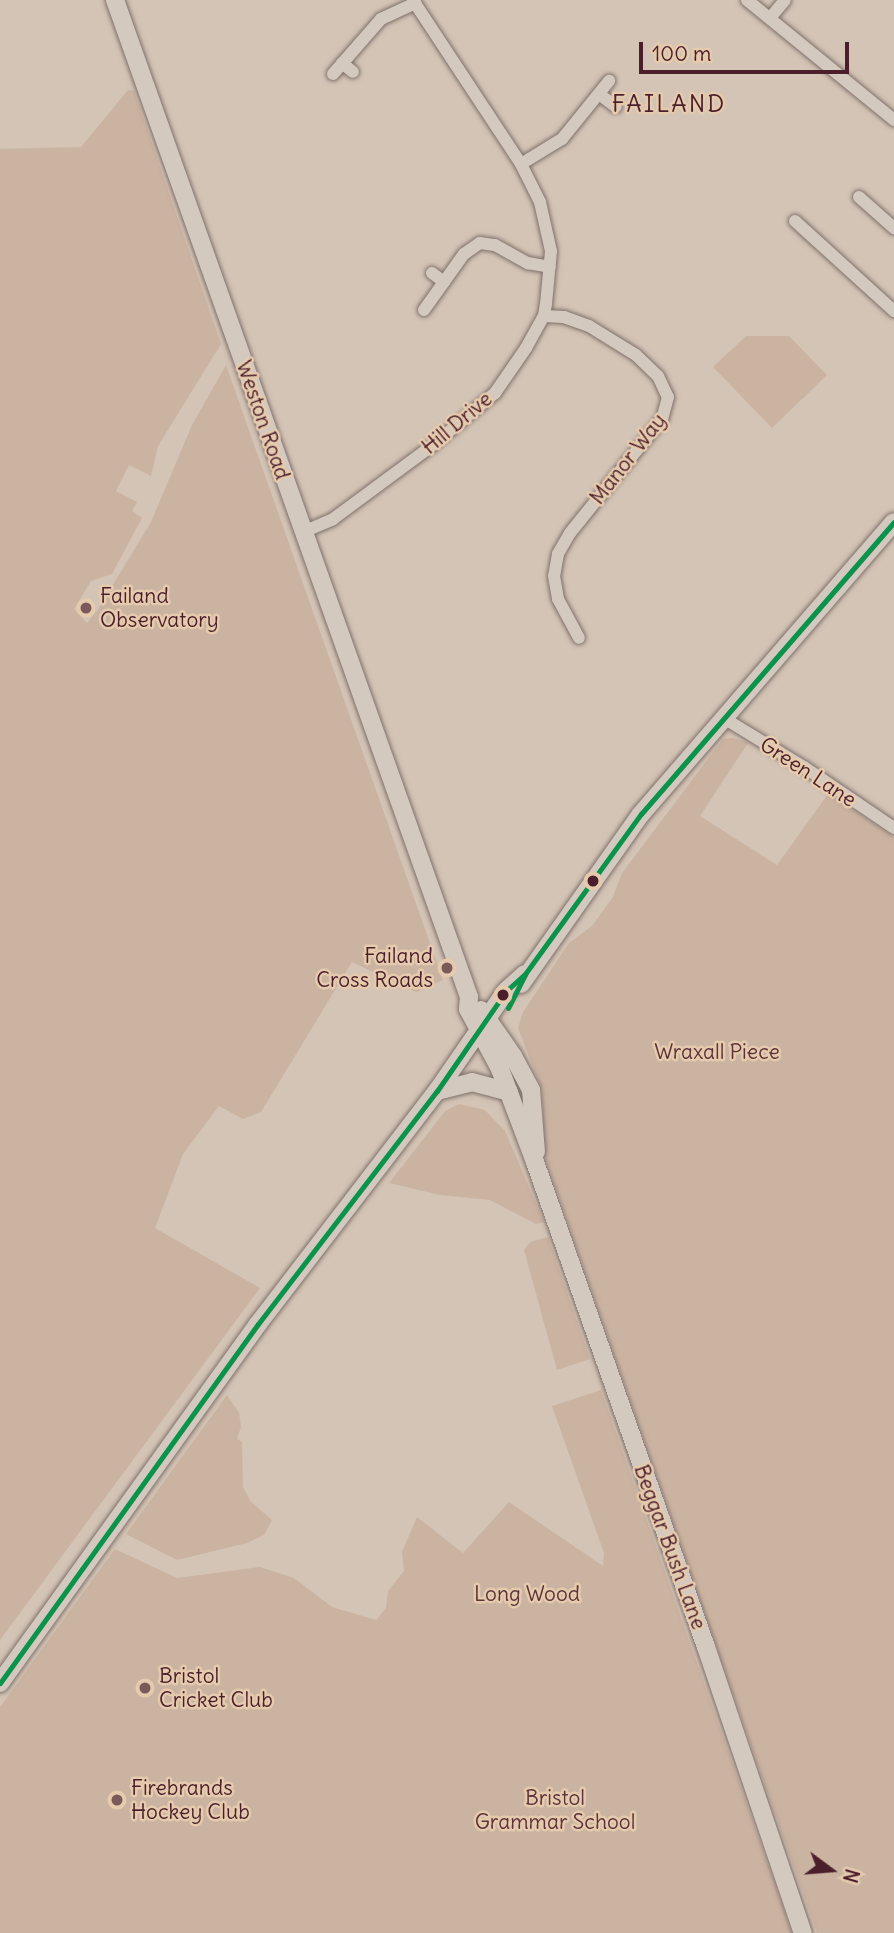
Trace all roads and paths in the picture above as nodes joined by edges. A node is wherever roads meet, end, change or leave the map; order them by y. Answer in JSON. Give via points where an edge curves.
{"nodes":[{"id":1,"x":115,"y":0,"type":"edge"},
{"id":2,"x":747,"y":0,"type":"edge"},
{"id":3,"x":785,"y":0,"type":"edge"},
{"id":4,"x":414,"y":1,"type":"edge"},
{"id":5,"x":770,"y":19,"type":"junction"},
{"id":6,"x":342,"y":63,"type":"junction"},
{"id":7,"x":353,"y":72,"type":"dead end"},
{"id":8,"x":333,"y":74,"type":"dead end"},
{"id":9,"x":609,"y":81,"type":"dead end"},
{"id":10,"x":599,"y":94,"type":"junction"},
{"id":11,"x":616,"y":107,"type":"dead end"},
{"id":12,"x":894,"y":120,"type":"edge"},
{"id":13,"x":521,"y":164,"type":"junction"},
{"id":14,"x":859,"y":197,"type":"dead end"},
{"id":15,"x":795,"y":221,"type":"dead end"},
{"id":16,"x":894,"y":228,"type":"edge"},
{"id":17,"x":550,"y":267,"type":"junction"},
{"id":18,"x":432,"y":273,"type":"dead end"},
{"id":19,"x":444,"y":282,"type":"junction"},
{"id":20,"x":424,"y":310,"type":"dead end"},
{"id":21,"x":894,"y":311,"type":"edge"},
{"id":22,"x":544,"y":316,"type":"junction"},
{"id":23,"x":894,"y":522,"type":"edge"},
{"id":24,"x":303,"y":532,"type":"junction"},
{"id":25,"x":579,"y":638,"type":"dead end"},
{"id":26,"x":722,"y":717,"type":"junction"},
{"id":27,"x":894,"y":828,"type":"edge"},
{"id":28,"x":486,"y":1027,"type":"junction"},
{"id":29,"x":437,"y":1091,"type":"junction"},
{"id":30,"x":509,"y":1092,"type":"junction"},
{"id":31,"x":535,"y":1162,"type":"junction"},
{"id":32,"x":0,"y":1683,"type":"edge"},
{"id":33,"x":803,"y":1933,"type":"edge"}],
"edges":[{"from":1,"to":24,"type":"main road","name":"Weston Road"},
{"from":2,"to":5,"type":"street"},
{"from":3,"to":5,"type":"street"},
{"from":4,"to":6,"type":"street","via":[[381,19]]},
{"from":4,"to":13,"type":"street","name":"Hill Drive"},
{"from":5,"to":12,"type":"street"},
{"from":6,"to":7,"type":"street"},
{"from":6,"to":8,"type":"street"},
{"from":9,"to":10,"type":"street"},
{"from":10,"to":11,"type":"street"},
{"from":10,"to":13,"type":"street","via":[[562,139]]},
{"from":13,"to":17,"type":"street","name":"Hill Drive","via":[[545,216]]},
{"from":14,"to":16,"type":"street"},
{"from":15,"to":21,"type":"street"},
{"from":17,"to":19,"type":"street","via":[[480,243],[468,249]]},
{"from":17,"to":22,"type":"street","name":"Hill Drive"},
{"from":18,"to":19,"type":"street"},
{"from":19,"to":20,"type":"street"},
{"from":22,"to":24,"type":"street","name":"Hill Drive","via":[[495,393],[333,519]]},
{"from":22,"to":25,"type":"street","name":"Manor Way","via":[[579,322],[636,355],[658,376],[668,397],[662,419],[570,533],[558,555],[554,583],[564,624]]},
{"from":23,"to":26,"type":"main road"},
{"from":24,"to":28,"type":"main road","name":"Weston Road","via":[[469,997]]},
{"from":26,"to":27,"type":"street","name":"Green Lane"},
{"from":26,"to":28,"type":"main road","via":[[641,814],[525,974],[506,991]]},
{"from":28,"to":29,"type":"main road","via":[[461,1071]]},
{"from":28,"to":30,"type":"main road","name":"Beggar Bush Lane"},
{"from":28,"to":31,"type":"main road","name":"Beggar Bush Lane","via":[[531,1090]]},
{"from":29,"to":30,"type":"main road","via":[[472,1082]]},
{"from":29,"to":32,"type":"main road","via":[[266,1314]]},
{"from":30,"to":31,"type":"main road","name":"Beggar Bush Lane"},
{"from":31,"to":33,"type":"main road","name":"Beggar Bush Lane"}]}
